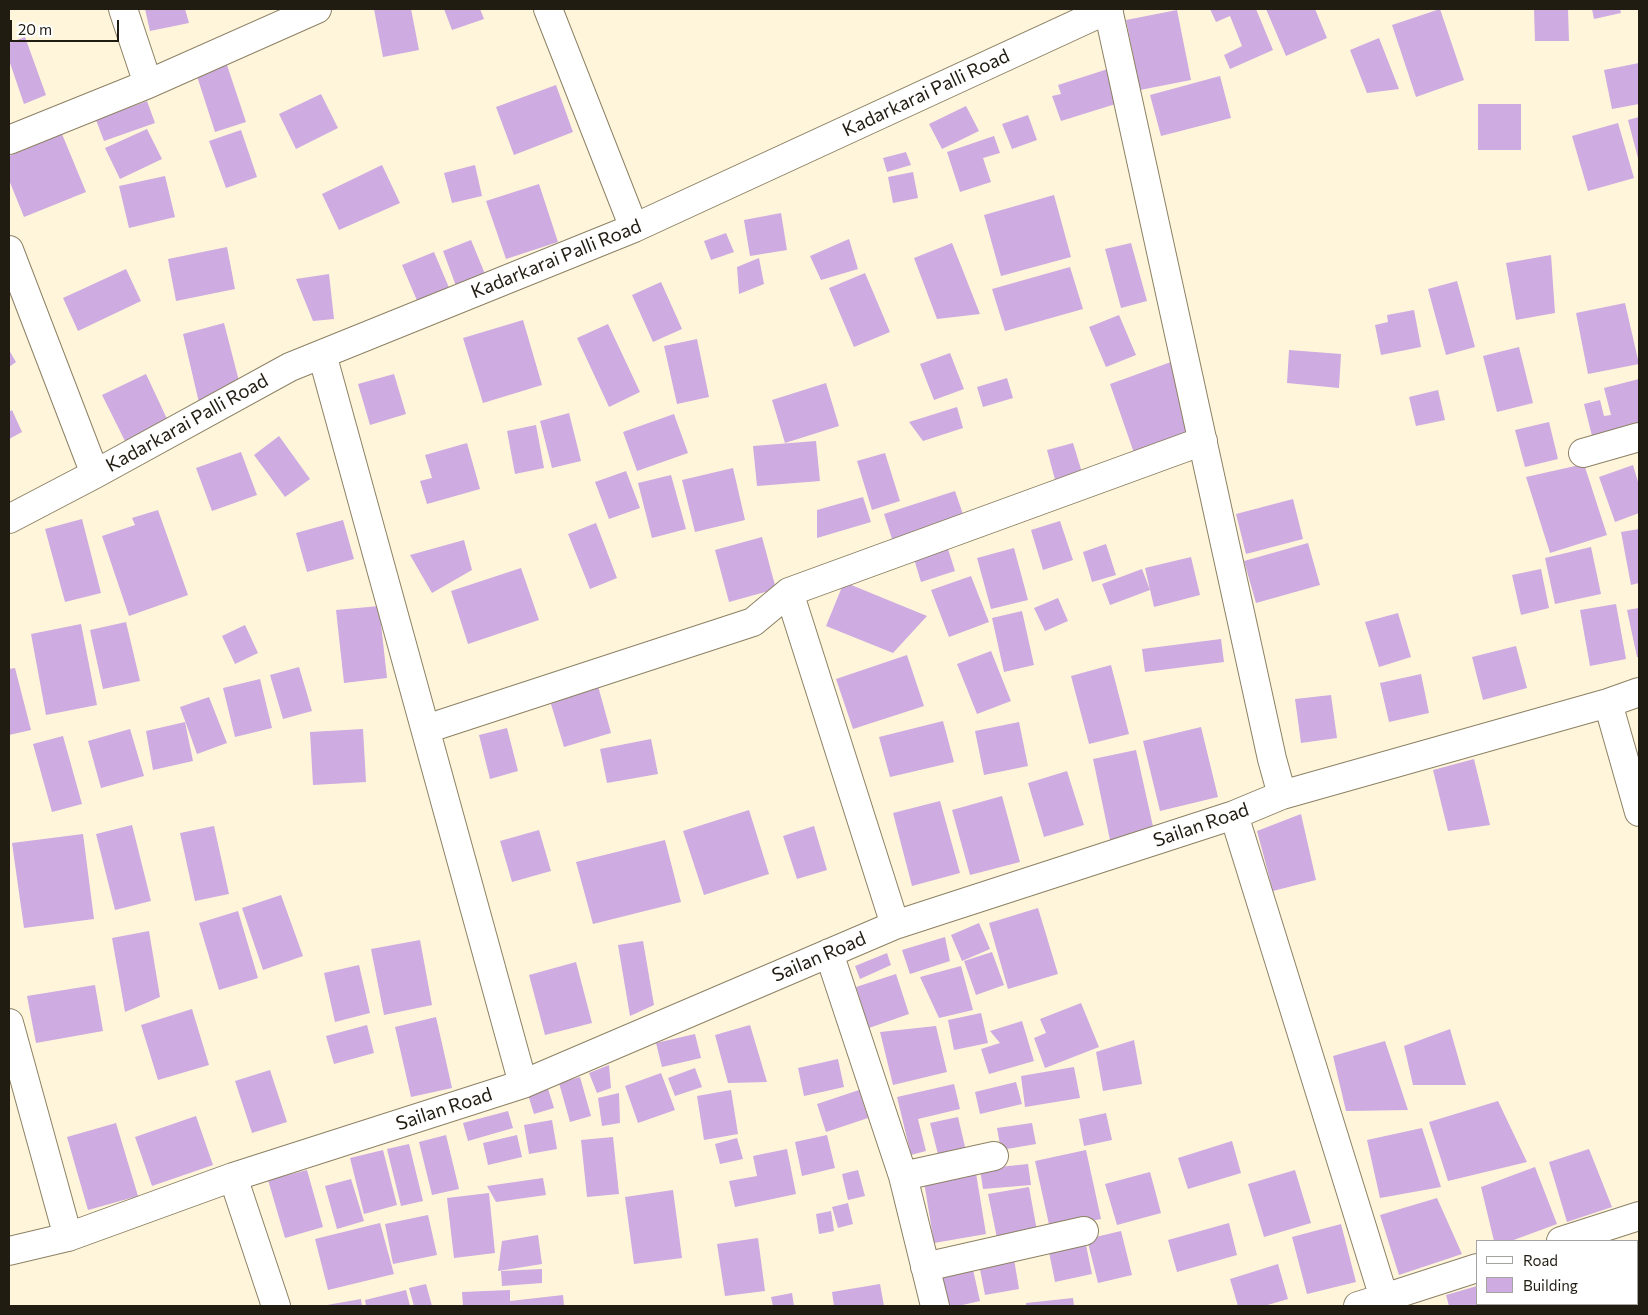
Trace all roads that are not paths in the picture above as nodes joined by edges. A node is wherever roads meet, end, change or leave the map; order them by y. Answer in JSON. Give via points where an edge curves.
{"nodes":[{"id":1,"x":123,"y":9,"type":"edge"},
{"id":2,"x":318,"y":9,"type":"edge"},
{"id":3,"x":548,"y":9,"type":"edge"},
{"id":4,"x":1109,"y":9,"type":"edge"},
{"id":5,"x":148,"y":84,"type":"junction"},
{"id":6,"x":9,"y":140,"type":"edge"},
{"id":7,"x":634,"y":228,"type":"junction"},
{"id":8,"x":9,"y":250,"type":"edge"},
{"id":9,"x":322,"y":354,"type":"junction"},
{"id":10,"x":1639,"y":437,"type":"edge"},
{"id":11,"x":1203,"y":441,"type":"junction"},
{"id":12,"x":1583,"y":453,"type":"dead end"},
{"id":13,"x":95,"y":474,"type":"junction"},
{"id":14,"x":9,"y":519,"type":"edge"},
{"id":15,"x":789,"y":592,"type":"junction"},
{"id":16,"x":1639,"y":692,"type":"edge"},
{"id":17,"x":1608,"y":703,"type":"junction"},
{"id":18,"x":426,"y":729,"type":"junction"},
{"id":19,"x":1282,"y":795,"type":"junction"},
{"id":20,"x":1639,"y":812,"type":"edge"},
{"id":21,"x":1234,"y":815,"type":"junction"},
{"id":22,"x":895,"y":925,"type":"junction"},
{"id":23,"x":829,"y":953,"type":"junction"},
{"id":24,"x":9,"y":1023,"type":"edge"},
{"id":25,"x":523,"y":1084,"type":"junction"},
{"id":26,"x":994,"y":1156,"type":"dead end"},
{"id":27,"x":903,"y":1176,"type":"junction"},
{"id":28,"x":233,"y":1177,"type":"junction"},
{"id":29,"x":1639,"y":1216,"type":"edge"},
{"id":30,"x":1084,"y":1231,"type":"dead end"},
{"id":31,"x":68,"y":1237,"type":"junction"},
{"id":32,"x":1564,"y":1240,"type":"edge"},
{"id":33,"x":9,"y":1251,"type":"edge"},
{"id":34,"x":926,"y":1266,"type":"junction"},
{"id":35,"x":1476,"y":1268,"type":"edge"},
{"id":36,"x":1384,"y":1298,"type":"junction"},
{"id":37,"x":276,"y":1306,"type":"edge"},
{"id":38,"x":934,"y":1306,"type":"edge"},
{"id":39,"x":1358,"y":1306,"type":"edge"}],
"edges":[{"from":1,"to":5,"type":"street"},
{"from":2,"to":5,"type":"street"},
{"from":3,"to":7,"type":"street"},
{"from":4,"to":7,"type":"street","name":"Kadarkarai Palli Road"},
{"from":4,"to":11,"type":"street"},
{"from":5,"to":6,"type":"street"},
{"from":7,"to":9,"type":"street","name":"Kadarkarai Palli Road"},
{"from":8,"to":13,"type":"street"},
{"from":9,"to":13,"type":"street","name":"Kadarkarai Palli Road","via":[[290,367]]},
{"from":9,"to":18,"type":"street"},
{"from":10,"to":12,"type":"street"},
{"from":11,"to":15,"type":"street"},
{"from":11,"to":19,"type":"street"},
{"from":13,"to":14,"type":"street","name":"Kadarkarai Palli Road"},
{"from":15,"to":18,"type":"street","via":[[753,622]]},
{"from":15,"to":22,"type":"street"},
{"from":16,"to":17,"type":"street","name":"Sailan Road"},
{"from":17,"to":19,"type":"street","name":"Sailan Road"},
{"from":17,"to":20,"type":"street"},
{"from":18,"to":25,"type":"street"},
{"from":19,"to":21,"type":"street","name":"Sailan Road"},
{"from":21,"to":22,"type":"street","name":"Sailan Road"},
{"from":21,"to":36,"type":"street"},
{"from":22,"to":23,"type":"street","name":"Sailan Road"},
{"from":23,"to":25,"type":"street","name":"Sailan Road"},
{"from":23,"to":27,"type":"street"},
{"from":24,"to":31,"type":"street"},
{"from":25,"to":28,"type":"street","name":"Sailan Road"},
{"from":26,"to":27,"type":"street"},
{"from":27,"to":34,"type":"street"},
{"from":28,"to":31,"type":"street","name":"Sailan Road"},
{"from":28,"to":37,"type":"street"},
{"from":29,"to":32,"type":"street"},
{"from":30,"to":34,"type":"street"},
{"from":31,"to":33,"type":"street","name":"Sailan Road"},
{"from":34,"to":38,"type":"street"},
{"from":35,"to":36,"type":"street"},
{"from":36,"to":39,"type":"street"}]}
